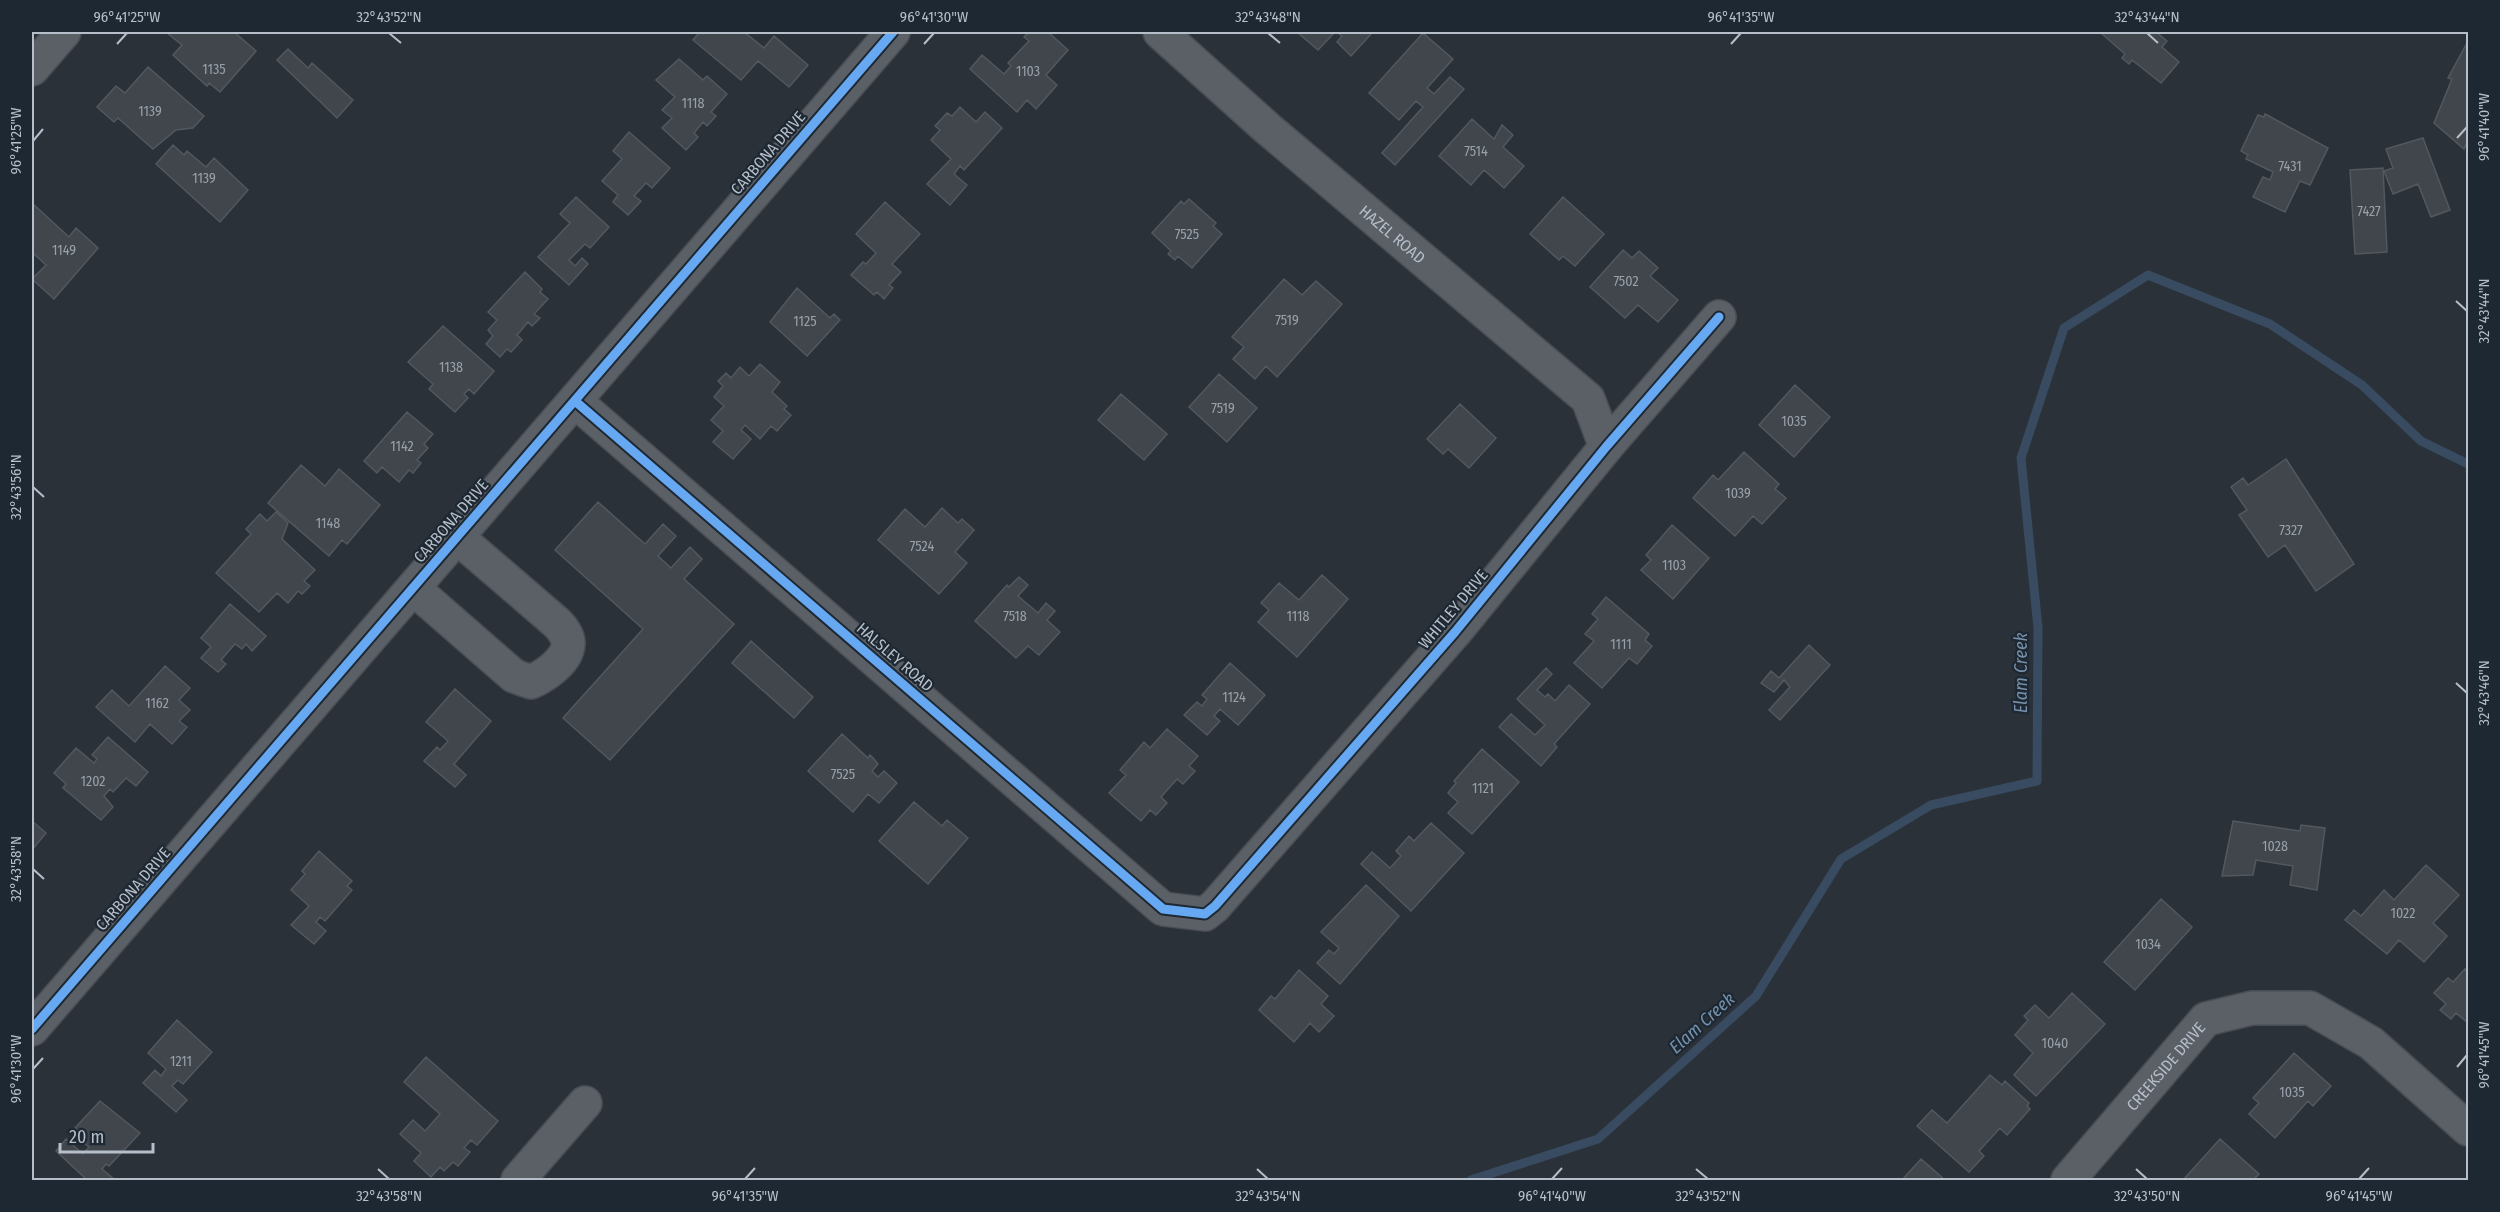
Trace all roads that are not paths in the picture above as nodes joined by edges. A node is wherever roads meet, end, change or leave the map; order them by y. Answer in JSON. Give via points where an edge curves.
{"nodes":[{"id":1,"x":64,"y":32,"type":"edge"},
{"id":2,"x":893,"y":32,"type":"edge"},
{"id":3,"x":1160,"y":32,"type":"edge"},
{"id":4,"x":32,"y":69,"type":"edge"},
{"id":5,"x":1719,"y":317,"type":"dead end"},
{"id":6,"x":574,"y":401,"type":"junction"},
{"id":7,"x":1606,"y":447,"type":"junction"},
{"id":8,"x":457,"y":537,"type":"junction"},
{"id":9,"x":413,"y":588,"type":"junction"},
{"id":10,"x":1205,"y":914,"type":"joint"},
{"id":11,"x":32,"y":1029,"type":"edge"},
{"id":12,"x":585,"y":1103,"type":"dead end"},
{"id":13,"x":2469,"y":1129,"type":"edge"},
{"id":14,"x":518,"y":1180,"type":"edge"},
{"id":15,"x":2068,"y":1180,"type":"edge"}],
"edges":[{"from":1,"to":4,"type":"street"},
{"from":2,"to":6,"type":"street","name":"CARBONA DRIVE"},
{"from":3,"to":7,"type":"street","name":"HAZEL ROAD","via":[[1267,128],[1588,399]]},
{"from":5,"to":7,"type":"street","name":"WHITLEY DRIVE"},
{"from":6,"to":8,"type":"street","name":"CARBONA DRIVE"},
{"from":6,"to":10,"type":"street","name":"HALSLEY ROAD","via":[[1163,909]]},
{"from":7,"to":10,"type":"street","name":"WHITLEY DRIVE","via":[[1455,632]]},
{"from":8,"to":9,"type":"street","name":"CARBONA DRIVE"},
{"from":8,"to":9,"type":"street","via":[[557,623],[568,636],[567,652],[547,675],[531,682],[514,675]]},
{"from":9,"to":11,"type":"street","name":"CARBONA DRIVE"},
{"from":12,"to":14,"type":"street"},
{"from":13,"to":15,"type":"street","name":"CREEKSIDE DRIVE","via":[[2371,1043],[2310,1008],[2252,1008],[2206,1019]]}]}
